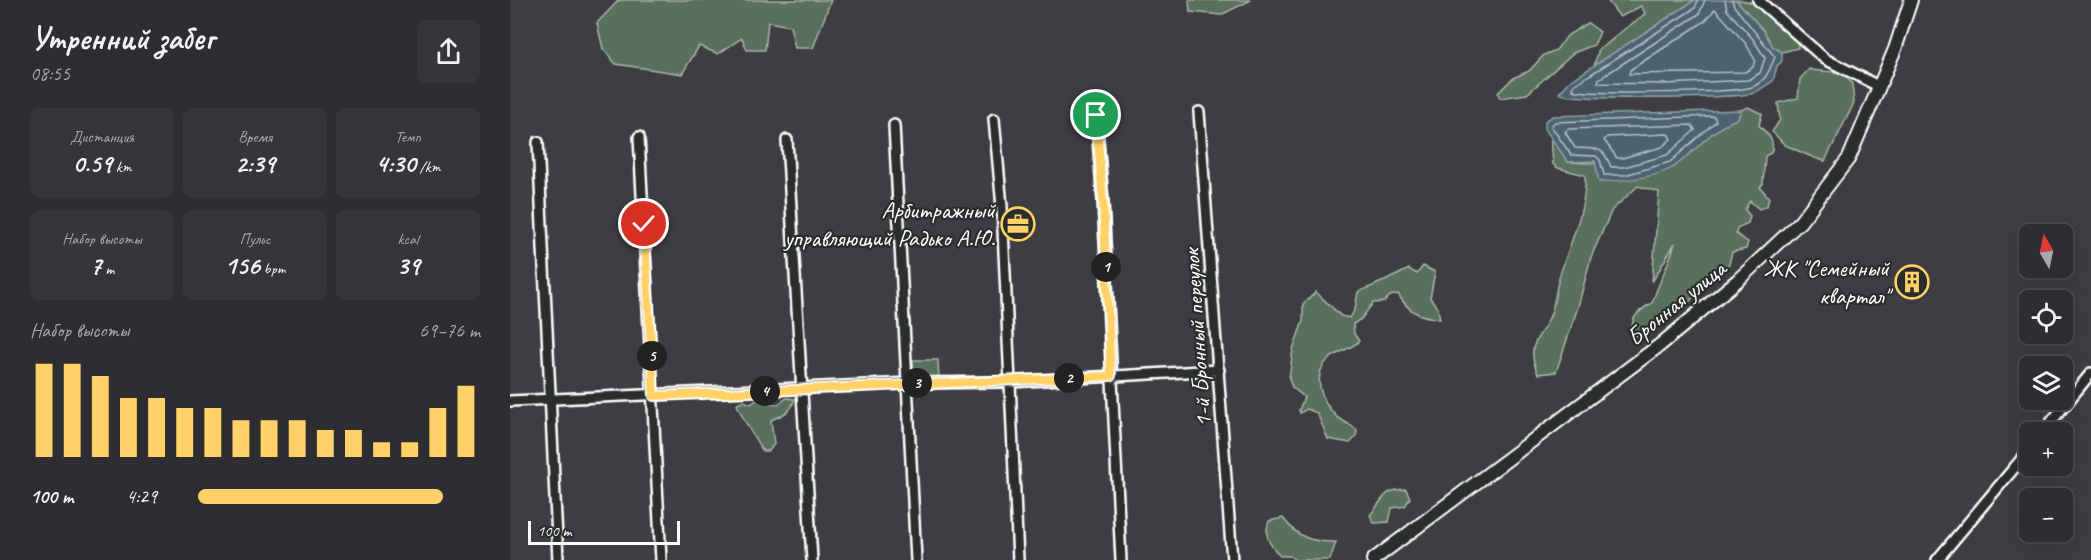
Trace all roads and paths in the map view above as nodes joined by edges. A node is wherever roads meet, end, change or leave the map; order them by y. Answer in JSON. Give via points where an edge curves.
{"nodes":[{"id":1,"x":1758,"y":0,"type":"edge"},
{"id":2,"x":1911,"y":0,"type":"edge"},
{"id":3,"x":1878,"y":86,"type":"junction"},
{"id":4,"x":1199,"y":112,"type":"dead end"},
{"id":5,"x":1096,"y":115,"type":"dead end"},
{"id":6,"x":994,"y":119,"type":"dead end"},
{"id":7,"x":894,"y":125,"type":"dead end"},
{"id":8,"x":639,"y":137,"type":"dead end"},
{"id":9,"x":788,"y":140,"type":"dead end"},
{"id":10,"x":538,"y":142,"type":"dead end"},
{"id":11,"x":1219,"y":370,"type":"junction"},
{"id":12,"x":2091,"y":373,"type":"edge"},
{"id":13,"x":1111,"y":376,"type":"junction"},
{"id":14,"x":1011,"y":382,"type":"junction"},
{"id":15,"x":909,"y":383,"type":"junction"},
{"id":16,"x":803,"y":389,"type":"junction"},
{"id":17,"x":654,"y":396,"type":"junction"},
{"id":18,"x":548,"y":399,"type":"junction"},
{"id":19,"x":510,"y":401,"type":"edge"},
{"id":20,"x":2051,"y":422,"type":"edge"},
{"id":21,"x":2019,"y":461,"type":"edge"},
{"id":22,"x":558,"y":560,"type":"edge"},
{"id":23,"x":661,"y":560,"type":"edge"},
{"id":24,"x":812,"y":560,"type":"edge"},
{"id":25,"x":916,"y":560,"type":"edge"},
{"id":26,"x":1018,"y":560,"type":"edge"},
{"id":27,"x":1121,"y":560,"type":"edge"},
{"id":28,"x":1232,"y":560,"type":"edge"},
{"id":29,"x":1373,"y":560,"type":"edge"},
{"id":30,"x":1937,"y":560,"type":"edge"}],
"edges":[{"from":1,"to":3,"type":"street","via":[[1825,59]]},
{"from":2,"to":3,"type":"street","name":"Бронная улица"},
{"from":3,"to":29,"type":"street","name":"Бронная улица","via":[[1848,158],[1813,206],[1776,246],[1660,345]]},
{"from":4,"to":11,"type":"street","name":"1-й Бронный переулок"},
{"from":5,"to":13,"type":"street"},
{"from":6,"to":14,"type":"street"},
{"from":7,"to":15,"type":"street"},
{"from":8,"to":17,"type":"street"},
{"from":9,"to":16,"type":"street"},
{"from":10,"to":18,"type":"street"},
{"from":11,"to":13,"type":"street"},
{"from":11,"to":28,"type":"street","name":"1-й Бронный переулок"},
{"from":12,"to":20,"type":"street"},
{"from":13,"to":14,"type":"street"},
{"from":13,"to":27,"type":"street"},
{"from":14,"to":15,"type":"street"},
{"from":14,"to":26,"type":"street"},
{"from":15,"to":16,"type":"street"},
{"from":15,"to":25,"type":"street"},
{"from":16,"to":17,"type":"street"},
{"from":16,"to":24,"type":"street"},
{"from":17,"to":18,"type":"street"},
{"from":17,"to":23,"type":"street"},
{"from":18,"to":19,"type":"street"},
{"from":18,"to":22,"type":"street"},
{"from":21,"to":30,"type":"street"}]}
